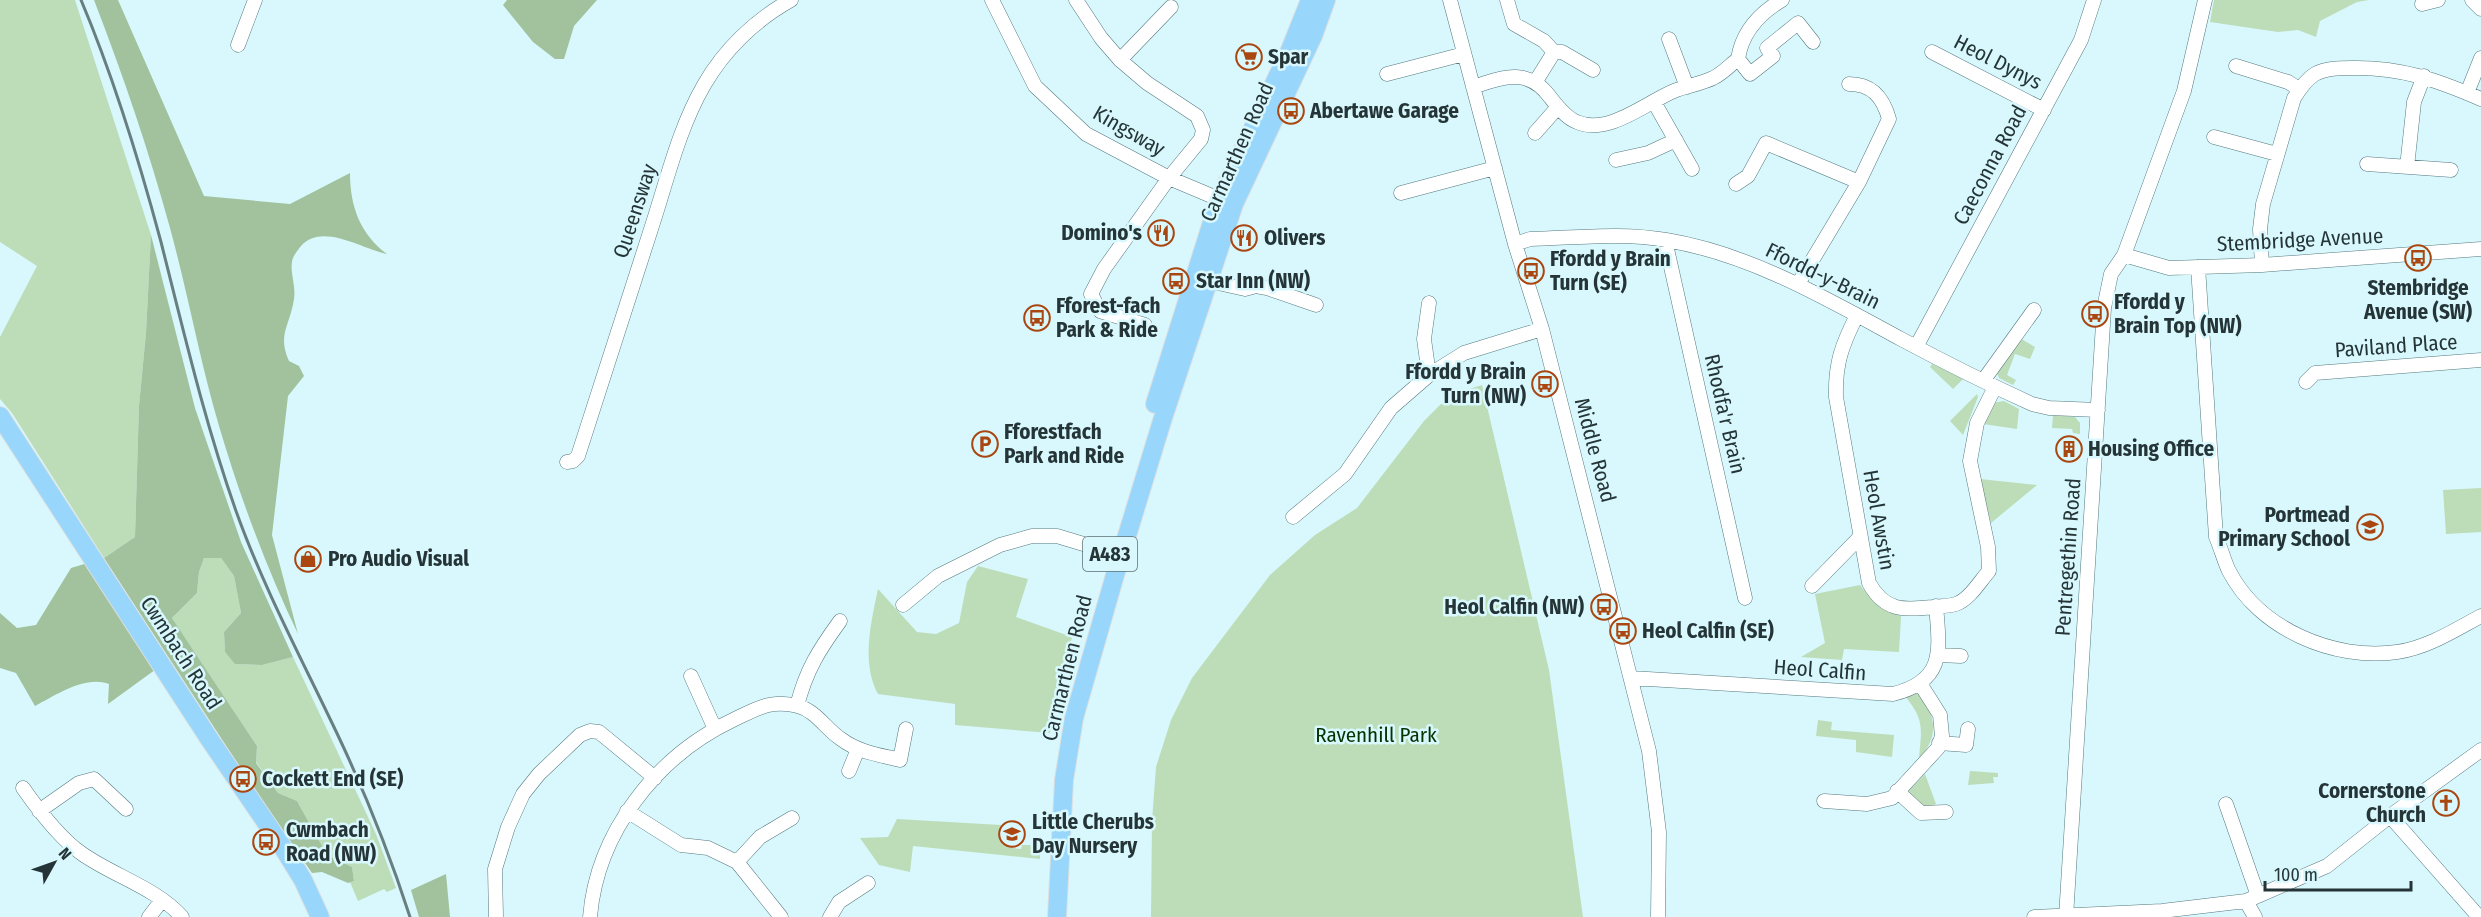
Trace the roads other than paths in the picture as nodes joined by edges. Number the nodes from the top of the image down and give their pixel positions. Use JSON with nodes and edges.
{"nodes":[{"id":1,"x":255,"y":0,"type":"edge"},
{"id":2,"x":791,"y":0,"type":"edge"},
{"id":3,"x":993,"y":0,"type":"edge"},
{"id":4,"x":1076,"y":0,"type":"edge"},
{"id":5,"x":1310,"y":0,"type":"edge"},
{"id":6,"x":1326,"y":0,"type":"edge"},
{"id":7,"x":1450,"y":0,"type":"edge"},
{"id":8,"x":1507,"y":0,"type":"edge"},
{"id":9,"x":2094,"y":0,"type":"edge"},
{"id":10,"x":2205,"y":0,"type":"edge"},
{"id":11,"x":2438,"y":0,"type":"edge"},
{"id":12,"x":2472,"y":0,"type":"edge"},
{"id":13,"x":1775,"y":2,"type":"edge"},
{"id":14,"x":2422,"y":4,"type":"dead end"},
{"id":15,"x":1171,"y":7,"type":"dead end"},
{"id":16,"x":2481,"y":9,"type":"edge"},
{"id":17,"x":1669,"y":39,"type":"dead end"},
{"id":18,"x":1813,"y":42,"type":"dead end"},
{"id":19,"x":238,"y":45,"type":"dead end"},
{"id":20,"x":1554,"y":52,"type":"junction"},
{"id":21,"x":1932,"y":52,"type":"dead end"},
{"id":22,"x":1464,"y":54,"type":"junction"},
{"id":23,"x":2481,"y":58,"type":"edge"},
{"id":24,"x":1738,"y":59,"type":"junction"},
{"id":25,"x":1119,"y":60,"type":"junction"},
{"id":26,"x":2236,"y":66,"type":"dead end"},
{"id":27,"x":1593,"y":70,"type":"dead end"},
{"id":28,"x":1387,"y":74,"type":"dead end"},
{"id":29,"x":2424,"y":76,"type":"junction"},
{"id":30,"x":1536,"y":81,"type":"junction"},
{"id":31,"x":1849,"y":84,"type":"dead end"},
{"id":32,"x":1473,"y":87,"type":"junction"},
{"id":33,"x":1687,"y":87,"type":"junction"},
{"id":34,"x":2299,"y":89,"type":"junction"},
{"id":35,"x":2466,"y":93,"type":"junction"},
{"id":36,"x":2481,"y":99,"type":"edge"},
{"id":37,"x":1654,"y":102,"type":"junction"},
{"id":38,"x":1558,"y":107,"type":"junction"},
{"id":39,"x":2044,"y":110,"type":"junction"},
{"id":40,"x":1534,"y":133,"type":"dead end"},
{"id":41,"x":2214,"y":137,"type":"dead end"},
{"id":42,"x":1676,"y":140,"type":"junction"},
{"id":43,"x":2277,"y":154,"type":"junction"},
{"id":44,"x":1616,"y":159,"type":"dead end"},
{"id":45,"x":2367,"y":164,"type":"dead end"},
{"id":46,"x":2407,"y":167,"type":"junction"},
{"id":47,"x":1495,"y":168,"type":"junction"},
{"id":48,"x":1692,"y":169,"type":"dead end"},
{"id":49,"x":2451,"y":170,"type":"dead end"},
{"id":50,"x":1169,"y":177,"type":"junction"},
{"id":51,"x":1859,"y":182,"type":"junction"},
{"id":52,"x":1736,"y":184,"type":"dead end"},
{"id":53,"x":1401,"y":193,"type":"dead end"},
{"id":54,"x":1226,"y":202,"type":"junction"},
{"id":55,"x":1665,"y":240,"type":"junction"},
{"id":56,"x":1515,"y":244,"type":"junction"},
{"id":57,"x":2481,"y":249,"type":"edge"},
{"id":58,"x":2124,"y":255,"type":"junction"},
{"id":59,"x":2262,"y":265,"type":"junction"},
{"id":60,"x":2198,"y":267,"type":"junction"},
{"id":61,"x":1209,"y":281,"type":"junction"},
{"id":62,"x":1798,"y":285,"type":"junction"},
{"id":63,"x":1429,"y":303,"type":"dead end"},
{"id":64,"x":1316,"y":305,"type":"dead end"},
{"id":65,"x":2034,"y":310,"type":"dead end"},
{"id":66,"x":1857,"y":315,"type":"junction"},
{"id":67,"x":1145,"y":325,"type":"dead end"},
{"id":68,"x":1542,"y":329,"type":"junction"},
{"id":69,"x":1916,"y":347,"type":"junction"},
{"id":70,"x":2481,"y":360,"type":"edge"},
{"id":71,"x":2303,"y":364,"type":"dead end"},
{"id":72,"x":1429,"y":375,"type":"junction"},
{"id":73,"x":1989,"y":384,"type":"junction"},
{"id":74,"x":2098,"y":410,"type":"junction"},
{"id":75,"x":0,"y":416,"type":"edge"},
{"id":76,"x":567,"y":462,"type":"dead end"},
{"id":77,"x":1293,"y":518,"type":"dead end"},
{"id":78,"x":1860,"y":537,"type":"junction"},
{"id":79,"x":1110,"y":552,"type":"junction"},
{"id":80,"x":1820,"y":584,"type":"dead end"},
{"id":81,"x":1745,"y":598,"type":"dead end"},
{"id":82,"x":903,"y":605,"type":"dead end"},
{"id":83,"x":1936,"y":606,"type":"junction"},
{"id":84,"x":2481,"y":616,"type":"edge"},
{"id":85,"x":840,"y":621,"type":"dead end"},
{"id":86,"x":1939,"y":655,"type":"junction"},
{"id":87,"x":1961,"y":656,"type":"dead end"},
{"id":88,"x":692,"y":676,"type":"dead end"},
{"id":89,"x":1631,"y":678,"type":"junction"},
{"id":90,"x":1921,"y":685,"type":"junction"},
{"id":91,"x":797,"y":706,"type":"junction"},
{"id":92,"x":715,"y":729,"type":"junction"},
{"id":93,"x":906,"y":729,"type":"dead end"},
{"id":94,"x":1968,"y":729,"type":"dead end"},
{"id":95,"x":1940,"y":743,"type":"junction"},
{"id":96,"x":858,"y":749,"type":"junction"},
{"id":97,"x":2481,"y":750,"type":"edge"},
{"id":98,"x":849,"y":771,"type":"dead end"},
{"id":99,"x":656,"y":778,"type":"junction"},
{"id":100,"x":23,"y":788,"type":"dead end"},
{"id":101,"x":1897,"y":791,"type":"junction"},
{"id":102,"x":1824,"y":801,"type":"dead end"},
{"id":103,"x":2226,"y":804,"type":"dead end"},
{"id":104,"x":126,"y":809,"type":"dead end"},
{"id":105,"x":39,"y":811,"type":"junction"},
{"id":106,"x":627,"y":811,"type":"junction"},
{"id":107,"x":1946,"y":812,"type":"dead end"},
{"id":108,"x":2390,"y":816,"type":"junction"},
{"id":109,"x":792,"y":818,"type":"dead end"},
{"id":110,"x":737,"y":862,"type":"junction"},
{"id":111,"x":868,"y":882,"type":"dead end"},
{"id":112,"x":2252,"y":899,"type":"junction"},
{"id":113,"x":162,"y":900,"type":"junction"},
{"id":114,"x":149,"y":917,"type":"edge"},
{"id":115,"x":182,"y":917,"type":"edge"},
{"id":116,"x":321,"y":917,"type":"edge"},
{"id":117,"x":496,"y":917,"type":"edge"},
{"id":118,"x":590,"y":917,"type":"edge"},
{"id":119,"x":781,"y":917,"type":"edge"},
{"id":120,"x":830,"y":917,"type":"edge"},
{"id":121,"x":1044,"y":917,"type":"edge"},
{"id":122,"x":1057,"y":917,"type":"edge"},
{"id":123,"x":1658,"y":917,"type":"edge"},
{"id":124,"x":2034,"y":917,"type":"edge"},
{"id":125,"x":2066,"y":917,"type":"edge"},
{"id":126,"x":2255,"y":917,"type":"edge"},
{"id":127,"x":2479,"y":917,"type":"edge"}],
"edges":[{"from":1,"to":19,"type":"street"},
{"from":2,"to":76,"type":"street","name":"Queensway"},
{"from":3,"to":50,"type":"street","name":"Kingsway"},
{"from":4,"to":25,"type":"street"},
{"from":5,"to":54,"type":"main road","name":"Carmarthen Road","number":"A483"},
{"from":6,"to":54,"type":"main road","name":"Carmarthen Road","number":"A483"},
{"from":7,"to":22,"type":"street","name":"Middle Road"},
{"from":8,"to":20,"type":"street"},
{"from":9,"to":39,"type":"street","name":"Caeconna Road"},
{"from":10,"to":58,"type":"street","name":"Pentregethin Road"},
{"from":11,"to":14,"type":"street"},
{"from":12,"to":16,"type":"street"},
{"from":13,"to":24,"type":"street"},
{"from":15,"to":25,"type":"street"},
{"from":17,"to":33,"type":"street"},
{"from":18,"to":24,"type":"street"},
{"from":20,"to":27,"type":"street"},
{"from":20,"to":30,"type":"street"},
{"from":21,"to":39,"type":"street","name":"Heol Dynys"},
{"from":22,"to":28,"type":"street"},
{"from":22,"to":32,"type":"street","name":"Middle Road"},
{"from":23,"to":35,"type":"street"},
{"from":24,"to":33,"type":"street"},
{"from":25,"to":50,"type":"street"},
{"from":26,"to":34,"type":"street"},
{"from":29,"to":34,"type":"street"},
{"from":29,"to":35,"type":"street"},
{"from":29,"to":46,"type":"street"},
{"from":30,"to":32,"type":"street"},
{"from":30,"to":38,"type":"street"},
{"from":31,"to":51,"type":"street"},
{"from":32,"to":47,"type":"street","name":"Middle Road"},
{"from":33,"to":37,"type":"street"},
{"from":34,"to":43,"type":"street"},
{"from":35,"to":36,"type":"street"},
{"from":37,"to":38,"type":"street"},
{"from":37,"to":42,"type":"street"},
{"from":38,"to":40,"type":"street"},
{"from":39,"to":69,"type":"street","name":"Caeconna Road"},
{"from":41,"to":43,"type":"street"},
{"from":42,"to":44,"type":"street"},
{"from":42,"to":48,"type":"street"},
{"from":43,"to":59,"type":"street"},
{"from":45,"to":46,"type":"street"},
{"from":46,"to":49,"type":"street"},
{"from":47,"to":53,"type":"street"},
{"from":47,"to":56,"type":"street","name":"Middle Road"},
{"from":50,"to":54,"type":"street","name":"Kingsway"},
{"from":50,"to":67,"type":"street"},
{"from":51,"to":52,"type":"street"},
{"from":51,"to":62,"type":"street"},
{"from":54,"to":61,"type":"main road","name":"Carmarthen Road","number":"A483"},
{"from":54,"to":79,"type":"main road","name":"Carmarthen Road","number":"A483"},
{"from":55,"to":56,"type":"street","name":"Ffordd-y-Brain"},
{"from":55,"to":62,"type":"street","name":"Ffordd-y-Brain"},
{"from":55,"to":81,"type":"street","name":"Rhodfa'r Brain"},
{"from":56,"to":68,"type":"street","name":"Middle Road"},
{"from":57,"to":59,"type":"street","name":"Stembridge Avenue"},
{"from":58,"to":60,"type":"street","name":"Stembridge Avenue"},
{"from":58,"to":74,"type":"street","name":"Pentregethin Road"},
{"from":59,"to":60,"type":"street","name":"Stembridge Avenue"},
{"from":60,"to":84,"type":"street"},
{"from":61,"to":64,"type":"street"},
{"from":61,"to":122,"type":"main road","name":"Carmarthen Road","number":"A483"},
{"from":62,"to":66,"type":"street","name":"Ffordd-y-Brain"},
{"from":63,"to":72,"type":"street"},
{"from":65,"to":73,"type":"street"},
{"from":66,"to":69,"type":"street","name":"Ffordd-y-Brain"},
{"from":66,"to":78,"type":"street","name":"Heol Awstin"},
{"from":68,"to":72,"type":"street"},
{"from":68,"to":89,"type":"street","name":"Middle Road"},
{"from":69,"to":73,"type":"street","name":"Ffordd-y-Brain"},
{"from":70,"to":71,"type":"street","name":"Paviland Place"},
{"from":72,"to":77,"type":"street"},
{"from":73,"to":74,"type":"street","name":"Ffordd-y-Brain"},
{"from":73,"to":83,"type":"street","name":"Heol Awstin"},
{"from":74,"to":125,"type":"street","name":"Pentregethin Road"},
{"from":75,"to":116,"type":"main road","name":"Cwmbach Road"},
{"from":78,"to":80,"type":"street"},
{"from":78,"to":83,"type":"street","name":"Heol Awstin"},
{"from":79,"to":82,"type":"street"},
{"from":79,"to":121,"type":"main road","name":"Carmarthen Road","number":"A483"},
{"from":83,"to":86,"type":"street"},
{"from":85,"to":91,"type":"street"},
{"from":86,"to":87,"type":"street"},
{"from":86,"to":90,"type":"street"},
{"from":88,"to":92,"type":"street"},
{"from":89,"to":90,"type":"street","name":"Heol Calfin"},
{"from":89,"to":123,"type":"street","name":"Middle Road"},
{"from":90,"to":95,"type":"street"},
{"from":91,"to":92,"type":"street"},
{"from":91,"to":96,"type":"street"},
{"from":92,"to":99,"type":"street"},
{"from":93,"to":96,"type":"street"},
{"from":94,"to":95,"type":"street"},
{"from":95,"to":101,"type":"street"},
{"from":96,"to":98,"type":"street"},
{"from":97,"to":108,"type":"street"},
{"from":99,"to":106,"type":"street"},
{"from":99,"to":117,"type":"street"},
{"from":100,"to":105,"type":"street"},
{"from":101,"to":102,"type":"street"},
{"from":101,"to":107,"type":"street"},
{"from":103,"to":112,"type":"street"},
{"from":104,"to":105,"type":"street"},
{"from":105,"to":113,"type":"street"},
{"from":106,"to":110,"type":"street"},
{"from":106,"to":118,"type":"street"},
{"from":108,"to":112,"type":"street"},
{"from":108,"to":127,"type":"street"},
{"from":109,"to":110,"type":"street"},
{"from":110,"to":119,"type":"street"},
{"from":111,"to":120,"type":"street"},
{"from":112,"to":125,"type":"street"},
{"from":112,"to":126,"type":"street"},
{"from":113,"to":114,"type":"street"},
{"from":113,"to":115,"type":"street"},
{"from":124,"to":125,"type":"street"}]}
